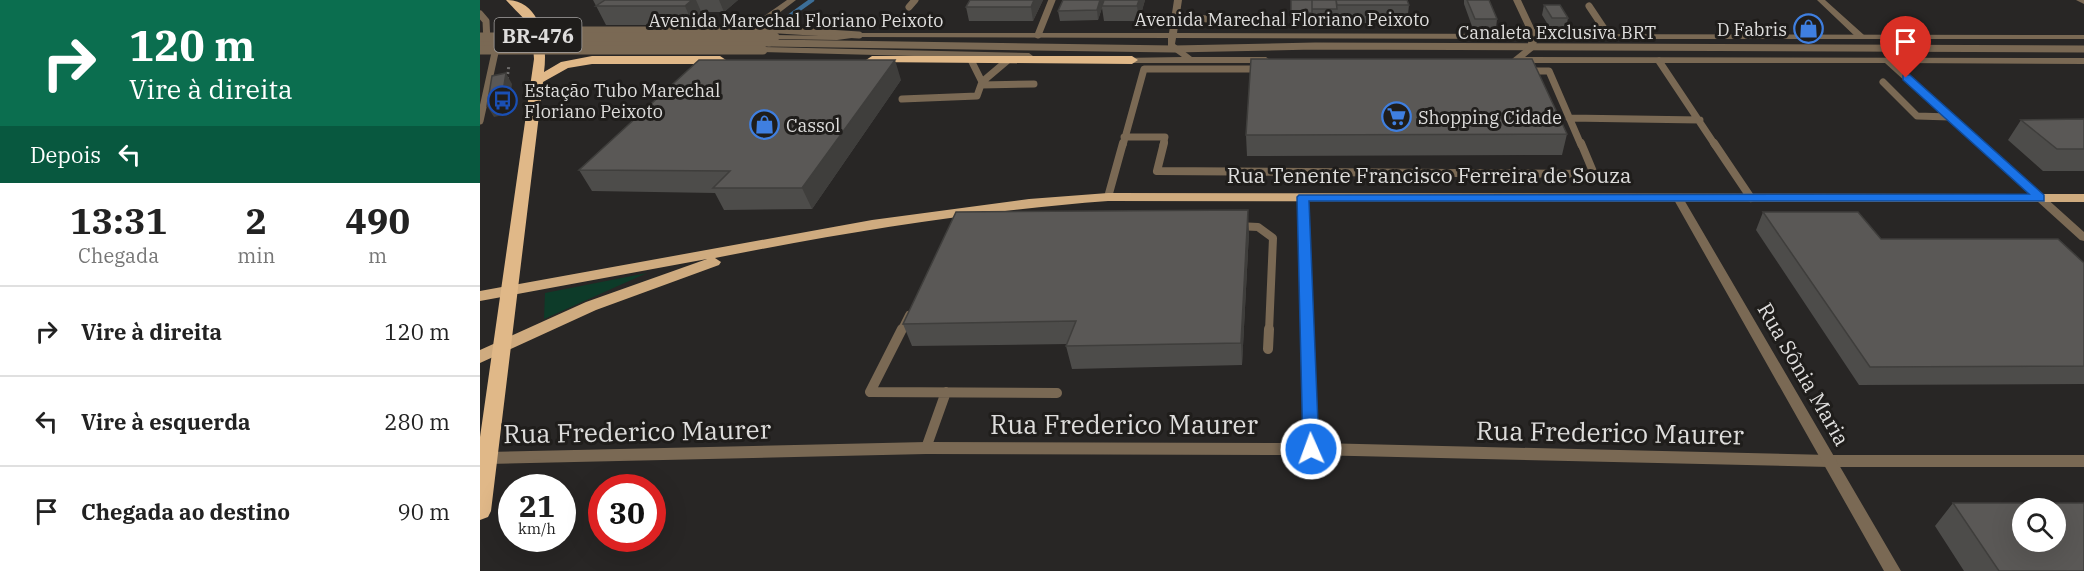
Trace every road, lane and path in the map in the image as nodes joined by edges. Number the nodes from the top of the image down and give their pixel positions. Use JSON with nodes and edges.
{"nodes":[{"id":1,"x":511,"y":0,"type":"edge"},
{"id":2,"x":792,"y":0,"type":"edge"},
{"id":3,"x":915,"y":0,"type":"edge"},
{"id":4,"x":1052,"y":0,"type":"edge"},
{"id":5,"x":1178,"y":0,"type":"edge"},
{"id":6,"x":1517,"y":0,"type":"edge"},
{"id":7,"x":1821,"y":0,"type":"edge"},
{"id":8,"x":2080,"y":0,"type":"edge"},
{"id":9,"x":2084,"y":2,"type":"edge"},
{"id":10,"x":1589,"y":6,"type":"dead end"},
{"id":11,"x":909,"y":7,"type":"dead end"},
{"id":12,"x":480,"y":14,"type":"edge"},
{"id":13,"x":1175,"y":18,"type":"junction"},
{"id":14,"x":1214,"y":19,"type":"dead end"},
{"id":15,"x":763,"y":21,"type":"dead end"},
{"id":16,"x":538,"y":30,"type":"junction"},
{"id":17,"x":804,"y":35,"type":"junction"},
{"id":18,"x":860,"y":35,"type":"junction"},
{"id":19,"x":927,"y":35,"type":"junction"},
{"id":20,"x":1038,"y":35,"type":"junction"},
{"id":21,"x":1171,"y":36,"type":"junction"},
{"id":22,"x":1534,"y":36,"type":"junction"},
{"id":23,"x":1609,"y":36,"type":"junction"},
{"id":24,"x":1861,"y":37,"type":"junction"},
{"id":25,"x":2084,"y":37,"type":"edge"},
{"id":26,"x":837,"y":38,"type":"junction"},
{"id":27,"x":769,"y":43,"type":"junction"},
{"id":28,"x":482,"y":44,"type":"edge"},
{"id":29,"x":870,"y":44,"type":"junction"},
{"id":30,"x":994,"y":46,"type":"junction"},
{"id":31,"x":1534,"y":47,"type":"junction"},
{"id":32,"x":1174,"y":49,"type":"junction"},
{"id":33,"x":2084,"y":49,"type":"edge"},
{"id":34,"x":809,"y":51,"type":"junction"},
{"id":35,"x":843,"y":60,"type":"junction"},
{"id":36,"x":970,"y":60,"type":"junction"},
{"id":37,"x":1008,"y":60,"type":"junction"},
{"id":38,"x":1132,"y":60,"type":"junction"},
{"id":39,"x":1190,"y":60,"type":"junction"},
{"id":40,"x":1500,"y":60,"type":"edge"},
{"id":41,"x":1512,"y":60,"type":"junction"},
{"id":42,"x":1659,"y":61,"type":"junction"},
{"id":43,"x":1888,"y":61,"type":"junction"},
{"id":44,"x":2084,"y":61,"type":"edge"},
{"id":45,"x":509,"y":65,"type":"dead end"},
{"id":46,"x":1274,"y":65,"type":"joint"},
{"id":47,"x":1513,"y":71,"type":"edge"},
{"id":48,"x":536,"y":81,"type":"junction"},
{"id":49,"x":1883,"y":82,"type":"dead end"},
{"id":50,"x":981,"y":83,"type":"junction"},
{"id":51,"x":1034,"y":84,"type":"dead end"},
{"id":52,"x":507,"y":85,"type":"edge"},
{"id":53,"x":902,"y":99,"type":"dead end"},
{"id":54,"x":1950,"y":117,"type":"junction"},
{"id":55,"x":1569,"y":118,"type":"junction"},
{"id":56,"x":1700,"y":120,"type":"junction"},
{"id":57,"x":480,"y":121,"type":"edge"},
{"id":58,"x":1124,"y":137,"type":"junction"},
{"id":59,"x":1108,"y":197,"type":"junction"},
{"id":60,"x":1303,"y":197,"type":"junction"},
{"id":61,"x":1678,"y":198,"type":"junction"},
{"id":62,"x":1751,"y":198,"type":"junction"},
{"id":63,"x":2040,"y":198,"type":"junction"},
{"id":64,"x":2084,"y":198,"type":"edge"},
{"id":65,"x":1221,"y":225,"type":"edge"},
{"id":66,"x":2084,"y":238,"type":"edge"},
{"id":67,"x":777,"y":242,"type":"junction"},
{"id":68,"x":509,"y":291,"type":"junction"},
{"id":69,"x":480,"y":296,"type":"edge"},
{"id":70,"x":916,"y":302,"type":"edge"},
{"id":71,"x":502,"y":346,"type":"junction"},
{"id":72,"x":1268,"y":349,"type":"dead end"},
{"id":73,"x":480,"y":357,"type":"edge"},
{"id":74,"x":946,"y":392,"type":"junction"},
{"id":75,"x":1057,"y":393,"type":"dead end"},
{"id":76,"x":926,"y":448,"type":"junction"},
{"id":77,"x":1311,"y":449,"type":"junction"},
{"id":78,"x":487,"y":458,"type":"junction"},
{"id":79,"x":1829,"y":461,"type":"junction"},
{"id":80,"x":2084,"y":461,"type":"edge"},
{"id":81,"x":480,"y":511,"type":"edge"},
{"id":82,"x":1893,"y":571,"type":"edge"}],
"edges":[{"from":1,"to":16,"type":"highway","number":"BR-476"},
{"from":2,"to":15,"type":"street"},
{"from":3,"to":11,"type":"lane"},
{"from":4,"to":20,"type":"lane"},
{"from":5,"to":13,"type":"street"},
{"from":6,"to":22,"type":"street"},
{"from":7,"to":24,"type":"street"},
{"from":8,"to":9,"type":"street"},
{"from":10,"to":23,"type":"lane"},
{"from":12,"to":28,"type":"lane"},
{"from":13,"to":14,"type":"lane"},
{"from":13,"to":21,"type":"street"},
{"from":16,"to":17,"type":"lane"},
{"from":16,"to":28,"type":"lane"},
{"from":16,"to":48,"type":"highway","number":"BR-476"},
{"from":17,"to":18,"type":"lane"},
{"from":17,"to":26,"type":"street","name":"Avenida Marechal Floriano Peixoto"},
{"from":17,"to":27,"type":"street","name":"Avenida Marechal Floriano Peixoto"},
{"from":18,"to":19,"type":"street","name":"Avenida Marechal Floriano Peixoto"},
{"from":18,"to":26,"type":"street","name":"Avenida Marechal Floriano Peixoto"},
{"from":19,"to":20,"type":"street","name":"Avenida Marechal Floriano Peixoto"},
{"from":19,"to":30,"type":"lane","name":"Canaleta Exclusiva BRT"},
{"from":20,"to":21,"type":"street","name":"Avenida Marechal Floriano Peixoto"},
{"from":21,"to":22,"type":"street","name":"Avenida Marechal Floriano Peixoto"},
{"from":21,"to":32,"type":"street"},
{"from":22,"to":23,"type":"street","name":"Avenida Marechal Floriano Peixoto"},
{"from":22,"to":31,"type":"street"},
{"from":23,"to":24,"type":"street","name":"Avenida Marechal Floriano Peixoto"},
{"from":24,"to":25,"type":"street","name":"Avenida Marechal Floriano Peixoto"},
{"from":26,"to":29,"type":"lane","name":"Canaleta Exclusiva BRT"},
{"from":27,"to":28,"type":"street","name":"Avenida Marechal Floriano Peixoto","bridge":true},
{"from":27,"to":28,"type":"street","name":"Avenida Marechal Floriano Peixoto","bridge":true},
{"from":27,"to":29,"type":"lane","name":"Canaleta Exclusiva BRT"},
{"from":27,"to":34,"type":"street","name":"Avenida Marechal Floriano Peixoto"},
{"from":28,"to":57,"type":"lane"},
{"from":29,"to":30,"type":"lane","name":"Canaleta Exclusiva BRT"},
{"from":30,"to":32,"type":"lane","name":"Canaleta Exclusiva BRT"},
{"from":31,"to":32,"type":"lane","name":"Canaleta Exclusiva BRT"},
{"from":31,"to":33,"type":"lane","name":"Canaleta Exclusiva BRT"},
{"from":31,"to":41,"type":"street"},
{"from":32,"to":39,"type":"street"},
{"from":34,"to":35,"type":"street"},
{"from":34,"to":38,"type":"street","name":"Avenida Marechal Floriano Peixoto"},
{"from":35,"to":36,"type":"highway"},
{"from":35,"to":48,"type":"highway"},
{"from":36,"to":37,"type":"highway"},
{"from":36,"to":50,"type":"lane"},
{"from":37,"to":38,"type":"highway"},
{"from":37,"to":50,"type":"lane"},
{"from":38,"to":39,"type":"street","name":"Avenida Marechal Floriano Peixoto"},
{"from":39,"to":46,"type":"street","name":"Avenida Marechal Floriano Peixoto"},
{"from":40,"to":41,"type":"street"},
{"from":41,"to":42,"type":"street"},
{"from":42,"to":43,"type":"street"},
{"from":42,"to":56,"type":"lane"},
{"from":43,"to":44,"type":"street"},
{"from":43,"to":54,"type":"street"},
{"from":45,"to":52,"type":"path"},
{"from":46,"to":58,"type":"lane"},
{"from":47,"to":55,"type":"lane"},
{"from":48,"to":68,"type":"highway","number":"BR-476"},
{"from":49,"to":54,"type":"lane"},
{"from":50,"to":51,"type":"lane"},
{"from":50,"to":53,"type":"lane"},
{"from":54,"to":63,"type":"street"},
{"from":55,"to":56,"type":"lane"},
{"from":55,"to":58,"type":"lane"},
{"from":56,"to":62,"type":"lane"},
{"from":58,"to":59,"type":"lane"},
{"from":59,"to":60,"type":"main road","name":"Rua Tenente Francisco Ferreira de Souza"},
{"from":59,"to":67,"type":"main road","name":"Rua Tenente Francisco Ferreira de Souza"},
{"from":60,"to":61,"type":"main road","name":"Rua Tenente Francisco Ferreira de Souza"},
{"from":60,"to":77,"type":"street"},
{"from":61,"to":62,"type":"main road","name":"Rua Tenente Francisco Ferreira de Souza"},
{"from":61,"to":79,"type":"street","name":"Rua Sônia Maria"},
{"from":62,"to":63,"type":"main road","name":"Rua Tenente Francisco Ferreira de Souza"},
{"from":63,"to":64,"type":"main road","name":"Rua Tenente Francisco Ferreira de Souza"},
{"from":63,"to":66,"type":"street"},
{"from":65,"to":72,"type":"lane"},
{"from":67,"to":68,"type":"main road","name":"Rua Tenente Francisco Ferreira de Souza"},
{"from":67,"to":71,"type":"main road","name":"Rua Tenente Francisco Ferreira de Souza"},
{"from":68,"to":69,"type":"main road","name":"Rua Tenente Francisco Ferreira de Souza"},
{"from":68,"to":71,"type":"highway","number":"BR-476"},
{"from":70,"to":74,"type":"lane"},
{"from":71,"to":73,"type":"main road","name":"Rua Tenente Francisco Ferreira de Souza"},
{"from":71,"to":78,"type":"highway","number":"BR-476"},
{"from":74,"to":75,"type":"lane"},
{"from":74,"to":76,"type":"lane"},
{"from":76,"to":77,"type":"street","name":"Rua Frederico Maurer"},
{"from":76,"to":78,"type":"street","name":"Rua Frederico Maurer"},
{"from":77,"to":79,"type":"street","name":"Rua Frederico Maurer"},
{"from":78,"to":81,"type":"highway","number":"BR-476"},
{"from":79,"to":80,"type":"street","name":"Rua Frederico Maurer"},
{"from":79,"to":82,"type":"street","name":"Rua Sônia Maria"}]}
